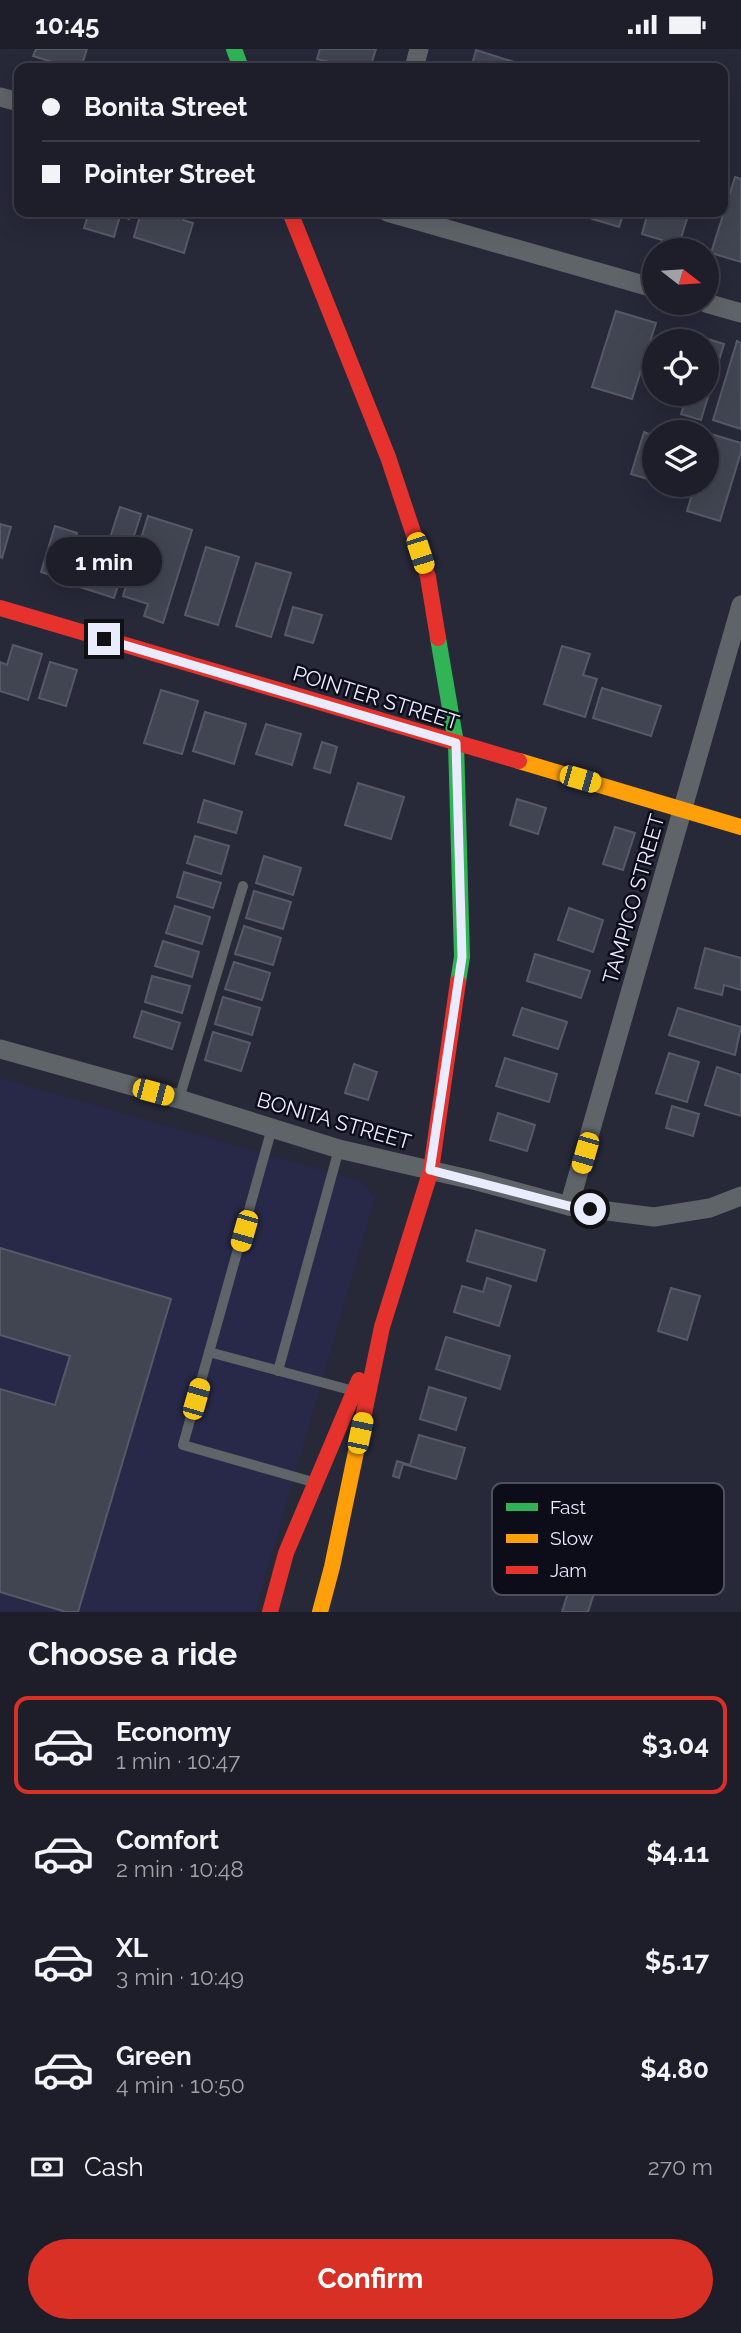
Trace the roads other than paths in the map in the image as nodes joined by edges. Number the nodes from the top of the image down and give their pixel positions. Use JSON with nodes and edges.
{"nodes":[{"id":1,"x":292,"y":217,"type":"edge"},
{"id":2,"x":405,"y":217,"type":"edge"},
{"id":3,"x":642,"y":285,"type":"edge"},
{"id":4,"x":719,"y":307,"type":"edge"},
{"id":5,"x":741,"y":313,"type":"edge"},
{"id":6,"x":741,"y":604,"type":"edge"},
{"id":7,"x":0,"y":608,"type":"edge"},
{"id":8,"x":456,"y":743,"type":"junction"},
{"id":9,"x":683,"y":809,"type":"junction"},
{"id":10,"x":741,"y":827,"type":"edge"},
{"id":11,"x":243,"y":886,"type":"dead end"},
{"id":12,"x":0,"y":1049,"type":"edge"},
{"id":13,"x":179,"y":1099,"type":"junction"},
{"id":14,"x":272,"y":1128,"type":"junction"},
{"id":15,"x":339,"y":1149,"type":"junction"},
{"id":16,"x":430,"y":1170,"type":"junction"},
{"id":17,"x":741,"y":1196,"type":"edge"},
{"id":18,"x":569,"y":1206,"type":"junction"},
{"id":19,"x":382,"y":1327,"type":"junction"},
{"id":20,"x":209,"y":1352,"type":"junction"},
{"id":21,"x":278,"y":1371,"type":"junction"},
{"id":22,"x":355,"y":1391,"type":"junction"},
{"id":23,"x":316,"y":1482,"type":"junction"},
{"id":24,"x":270,"y":1612,"type":"edge"},
{"id":25,"x":320,"y":1612,"type":"edge"}],
"edges":[{"from":1,"to":8,"type":"main road"},
{"from":2,"to":3,"type":"street"},
{"from":4,"to":5,"type":"street"},
{"from":6,"to":9,"type":"street","name":"TAMPICO STREET"},
{"from":7,"to":8,"type":"main road","name":"POINTER STREET"},
{"from":8,"to":9,"type":"main road","name":"POINTER STREET"},
{"from":8,"to":16,"type":"main road"},
{"from":9,"to":10,"type":"main road","name":"POINTER STREET"},
{"from":9,"to":18,"type":"street","name":"TAMPICO STREET"},
{"from":11,"to":13,"type":"lane"},
{"from":12,"to":13,"type":"street","name":"BONITA STREET"},
{"from":13,"to":14,"type":"street","name":"BONITA STREET"},
{"from":14,"to":15,"type":"street","name":"BONITA STREET"},
{"from":14,"to":20,"type":"lane"},
{"from":15,"to":16,"type":"street","name":"BONITA STREET"},
{"from":15,"to":21,"type":"lane"},
{"from":16,"to":18,"type":"street","name":"BONITA STREET"},
{"from":16,"to":19,"type":"main road"},
{"from":17,"to":18,"type":"street","name":"BONITA STREET"},
{"from":19,"to":22,"type":"main road"},
{"from":19,"to":25,"type":"main road"},
{"from":20,"to":21,"type":"lane"},
{"from":20,"to":23,"type":"lane"},
{"from":21,"to":22,"type":"lane"},
{"from":22,"to":23,"type":"main road"},
{"from":23,"to":24,"type":"main road"}]}
